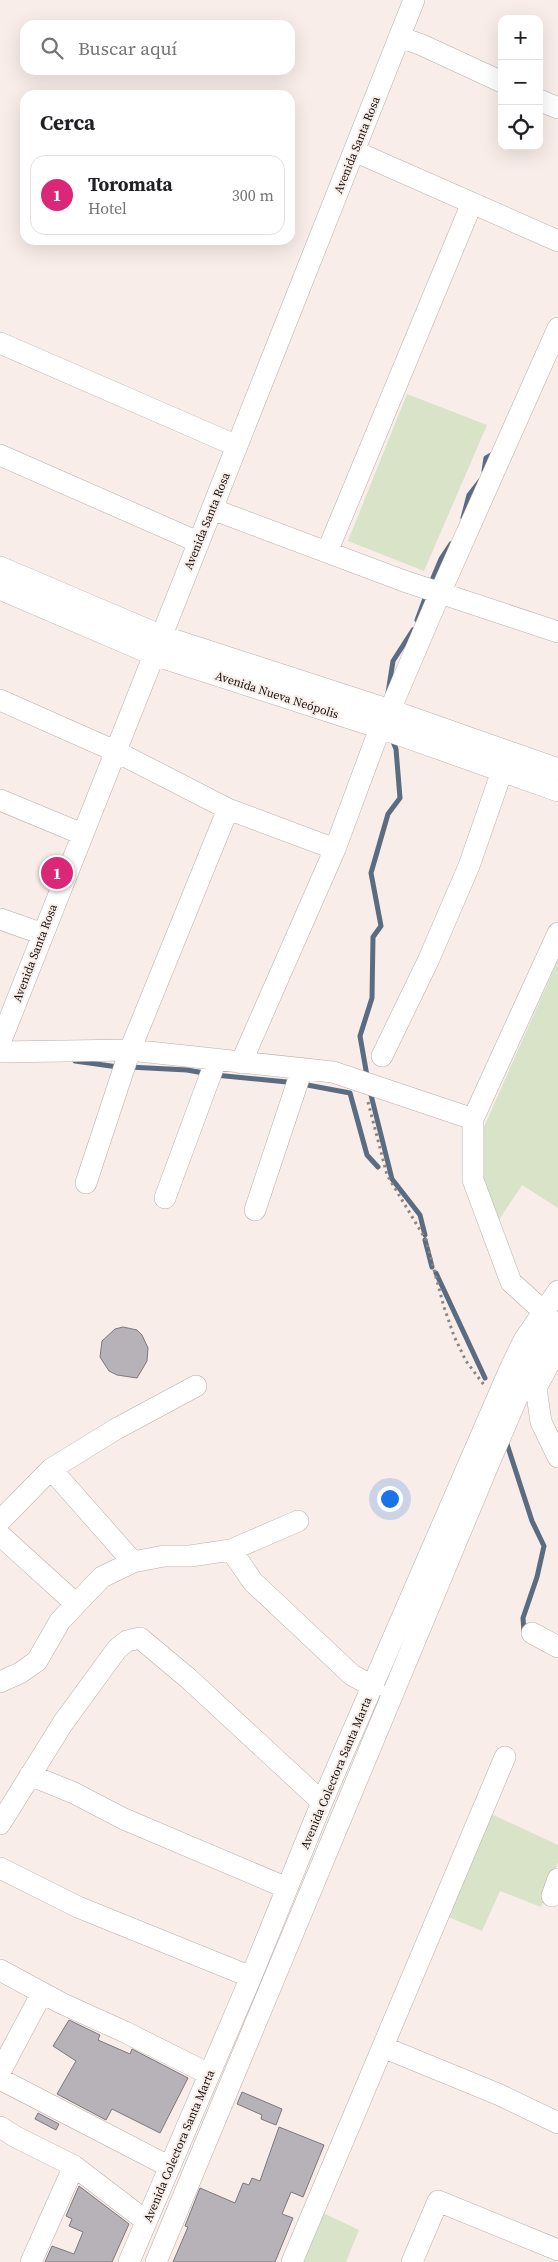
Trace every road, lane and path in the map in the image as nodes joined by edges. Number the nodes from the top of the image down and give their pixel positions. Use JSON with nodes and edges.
{"nodes":[{"id":1,"x":414,"y":0,"type":"edge"},
{"id":2,"x":400,"y":37,"type":"junction"},
{"id":3,"x":498,"y":80,"type":"edge"},
{"id":4,"x":543,"y":102,"type":"edge"},
{"id":5,"x":558,"y":108,"type":"edge"},
{"id":6,"x":354,"y":151,"type":"junction"},
{"id":7,"x":472,"y":203,"type":"junction"},
{"id":8,"x":558,"y":241,"type":"edge"},
{"id":9,"x":558,"y":328,"type":"edge"},
{"id":10,"x":0,"y":343,"type":"edge"},
{"id":11,"x":552,"y":364,"type":"edge"},
{"id":12,"x":237,"y":446,"type":"junction"},
{"id":13,"x":0,"y":455,"type":"edge"},
{"id":14,"x":212,"y":508,"type":"junction"},
{"id":15,"x":198,"y":542,"type":"junction"},
{"id":16,"x":327,"y":552,"type":"junction"},
{"id":17,"x":0,"y":568,"type":"edge"},
{"id":18,"x":0,"y":589,"type":"edge"},
{"id":19,"x":440,"y":593,"type":"junction"},
{"id":20,"x":558,"y":632,"type":"edge"},
{"id":21,"x":158,"y":646,"type":"junction"},
{"id":22,"x":0,"y":700,"type":"edge"},
{"id":23,"x":385,"y":719,"type":"junction"},
{"id":24,"x":115,"y":751,"type":"junction"},
{"id":25,"x":558,"y":769,"type":"edge"},
{"id":26,"x":502,"y":771,"type":"junction"},
{"id":27,"x":558,"y":791,"type":"edge"},
{"id":28,"x":0,"y":800,"type":"edge"},
{"id":29,"x":228,"y":809,"type":"junction"},
{"id":30,"x":82,"y":834,"type":"junction"},
{"id":31,"x":335,"y":849,"type":"junction"},
{"id":32,"x":0,"y":918,"type":"edge"},
{"id":33,"x":558,"y":933,"type":"edge"},
{"id":34,"x":43,"y":934,"type":"junction"},
{"id":35,"x":0,"y":1043,"type":"edge"},
{"id":36,"x":130,"y":1050,"type":"junction"},
{"id":37,"x":0,"y":1052,"type":"edge"},
{"id":38,"x":382,"y":1056,"type":"dead end"},
{"id":39,"x":216,"y":1060,"type":"junction"},
{"id":40,"x":241,"y":1063,"type":"junction"},
{"id":41,"x":302,"y":1069,"type":"junction"},
{"id":42,"x":363,"y":1082,"type":"junction"},
{"id":43,"x":473,"y":1119,"type":"junction"},
{"id":44,"x":86,"y":1183,"type":"dead end"},
{"id":45,"x":165,"y":1198,"type":"dead end"},
{"id":46,"x":255,"y":1210,"type":"dead end"},
{"id":47,"x":558,"y":1291,"type":"edge"},
{"id":48,"x":551,"y":1316,"type":"edge"},
{"id":49,"x":558,"y":1348,"type":"edge"},
{"id":50,"x":196,"y":1386,"type":"dead end"},
{"id":51,"x":496,"y":1401,"type":"junction"},
{"id":52,"x":558,"y":1457,"type":"edge"},
{"id":53,"x":51,"y":1469,"type":"junction"},
{"id":54,"x":0,"y":1521,"type":"edge"},
{"id":55,"x":298,"y":1521,"type":"dead end"},
{"id":56,"x":0,"y":1534,"type":"edge"},
{"id":57,"x":230,"y":1550,"type":"junction"},
{"id":58,"x":133,"y":1562,"type":"junction"},
{"id":59,"x":76,"y":1604,"type":"junction"},
{"id":60,"x":532,"y":1633,"type":"dead end"},
{"id":61,"x":558,"y":1647,"type":"edge"},
{"id":62,"x":0,"y":1682,"type":"edge"},
{"id":63,"x":374,"y":1686,"type":"junction"},
{"id":64,"x":505,"y":1757,"type":"dead end"},
{"id":65,"x":30,"y":1775,"type":"junction"},
{"id":66,"x":322,"y":1802,"type":"junction"},
{"id":67,"x":0,"y":1824,"type":"edge"},
{"id":68,"x":0,"y":1868,"type":"edge"},
{"id":69,"x":287,"y":1888,"type":"junction"},
{"id":70,"x":0,"y":1970,"type":"edge"},
{"id":71,"x":251,"y":1977,"type":"junction"},
{"id":72,"x":42,"y":1993,"type":"junction"},
{"id":73,"x":383,"y":2047,"type":"junction"},
{"id":74,"x":0,"y":2072,"type":"edge"},
{"id":75,"x":209,"y":2074,"type":"junction"},
{"id":76,"x":0,"y":2079,"type":"edge"},
{"id":77,"x":558,"y":2123,"type":"edge"},
{"id":78,"x":0,"y":2127,"type":"edge"},
{"id":79,"x":74,"y":2166,"type":"junction"},
{"id":80,"x":170,"y":2167,"type":"junction"},
{"id":81,"x":146,"y":2221,"type":"junction"},
{"id":82,"x":558,"y":2250,"type":"edge"},
{"id":83,"x":31,"y":2262,"type":"edge"},
{"id":84,"x":129,"y":2262,"type":"edge"},
{"id":85,"x":156,"y":2262,"type":"edge"},
{"id":86,"x":292,"y":2262,"type":"edge"},
{"id":87,"x":412,"y":2262,"type":"edge"}],
"edges":[{"from":1,"to":2,"type":"street","name":"Avenida Santa Rosa"},
{"from":2,"to":3,"type":"street"},
{"from":2,"to":6,"type":"street","name":"Avenida Santa Rosa"},
{"from":4,"to":5,"type":"street"},
{"from":6,"to":7,"type":"street"},
{"from":6,"to":12,"type":"street","name":"Avenida Santa Rosa"},
{"from":7,"to":8,"type":"street"},
{"from":7,"to":16,"type":"street"},
{"from":9,"to":11,"type":"street"},
{"from":10,"to":12,"type":"street"},
{"from":11,"to":19,"type":"street"},
{"from":12,"to":14,"type":"street","name":"Avenida Santa Rosa"},
{"from":13,"to":15,"type":"street"},
{"from":14,"to":15,"type":"street","name":"Avenida Santa Rosa"},
{"from":14,"to":16,"type":"street"},
{"from":15,"to":21,"type":"street","name":"Avenida Santa Rosa"},
{"from":16,"to":19,"type":"street"},
{"from":17,"to":21,"type":"street","name":"Avenida Nueva Neópolis"},
{"from":18,"to":21,"type":"street","name":"Avenida Nueva Neópolis"},
{"from":19,"to":20,"type":"street"},
{"from":19,"to":23,"type":"street"},
{"from":21,"to":23,"type":"street","name":"Avenida Nueva Neópolis"},
{"from":21,"to":24,"type":"street","name":"Avenida Santa Rosa"},
{"from":22,"to":24,"type":"street"},
{"from":23,"to":25,"type":"street","name":"Avenida Nueva Neópolis"},
{"from":23,"to":26,"type":"street","name":"Avenida Nueva Neópolis"},
{"from":23,"to":31,"type":"street"},
{"from":24,"to":29,"type":"street"},
{"from":24,"to":30,"type":"street","name":"Avenida Santa Rosa"},
{"from":26,"to":27,"type":"street","name":"Avenida Nueva Neópolis"},
{"from":26,"to":38,"type":"street"},
{"from":28,"to":30,"type":"street"},
{"from":29,"to":31,"type":"street"},
{"from":29,"to":36,"type":"street"},
{"from":30,"to":34,"type":"street","name":"Avenida Santa Rosa"},
{"from":31,"to":40,"type":"street"},
{"from":32,"to":34,"type":"street"},
{"from":33,"to":43,"type":"street"},
{"from":34,"to":35,"type":"street","name":"Avenida Santa Rosa"},
{"from":36,"to":37,"type":"street"},
{"from":36,"to":39,"type":"street"},
{"from":36,"to":44,"type":"street"},
{"from":39,"to":40,"type":"street"},
{"from":39,"to":45,"type":"street"},
{"from":40,"to":41,"type":"street"},
{"from":41,"to":42,"type":"street"},
{"from":41,"to":46,"type":"street"},
{"from":42,"to":43,"type":"street"},
{"from":42,"to":51,"type":"path"},
{"from":43,"to":48,"type":"street"},
{"from":47,"to":48,"type":"street","name":"Avenida Colectora Santa Marta"},
{"from":48,"to":51,"type":"street","name":"Avenida Colectora Santa Marta"},
{"from":48,"to":85,"type":"street","name":"Avenida Colectora Santa Marta"},
{"from":49,"to":52,"type":"street"},
{"from":50,"to":53,"type":"street"},
{"from":51,"to":63,"type":"street","name":"Avenida Colectora Santa Marta"},
{"from":53,"to":54,"type":"street"},
{"from":53,"to":58,"type":"street"},
{"from":55,"to":57,"type":"street"},
{"from":56,"to":59,"type":"street"},
{"from":57,"to":58,"type":"street"},
{"from":57,"to":63,"type":"street"},
{"from":58,"to":59,"type":"street"},
{"from":59,"to":62,"type":"street"},
{"from":60,"to":61,"type":"street"},
{"from":63,"to":66,"type":"street","name":"Avenida Colectora Santa Marta"},
{"from":64,"to":73,"type":"street"},
{"from":65,"to":66,"type":"street"},
{"from":65,"to":67,"type":"street"},
{"from":65,"to":69,"type":"street"},
{"from":66,"to":69,"type":"street","name":"Avenida Colectora Santa Marta"},
{"from":68,"to":71,"type":"street"},
{"from":69,"to":71,"type":"street","name":"Avenida Colectora Santa Marta"},
{"from":70,"to":72,"type":"street"},
{"from":71,"to":75,"type":"street","name":"Avenida Colectora Santa Marta"},
{"from":72,"to":74,"type":"street"},
{"from":72,"to":75,"type":"street"},
{"from":73,"to":77,"type":"street"},
{"from":73,"to":86,"type":"street"},
{"from":75,"to":80,"type":"street","name":"Avenida Colectora Santa Marta"},
{"from":76,"to":80,"type":"street"},
{"from":78,"to":79,"type":"street"},
{"from":79,"to":81,"type":"street"},
{"from":79,"to":83,"type":"street"},
{"from":80,"to":81,"type":"street","name":"Avenida Colectora Santa Marta"},
{"from":81,"to":84,"type":"street","name":"Avenida Colectora Santa Marta"},
{"from":82,"to":87,"type":"street"}]}
